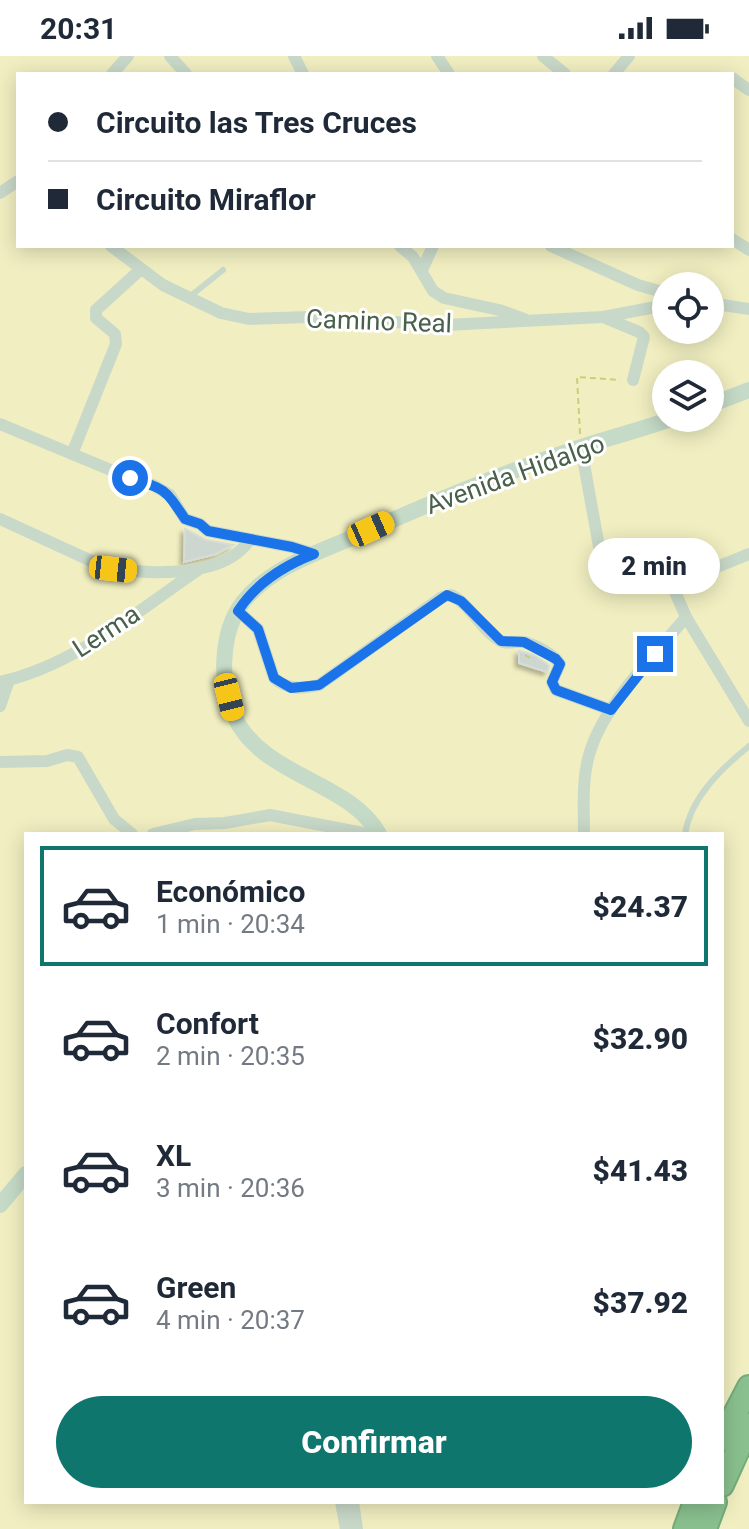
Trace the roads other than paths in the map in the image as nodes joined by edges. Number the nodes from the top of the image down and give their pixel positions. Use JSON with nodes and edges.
{"nodes":[{"id":1,"x":128,"y":56,"type":"edge"},
{"id":2,"x":170,"y":56,"type":"edge"},
{"id":3,"x":543,"y":56,"type":"edge"},
{"id":4,"x":629,"y":56,"type":"edge"},
{"id":5,"x":114,"y":72,"type":"edge"},
{"id":6,"x":184,"y":72,"type":"edge"},
{"id":7,"x":563,"y":72,"type":"edge"},
{"id":8,"x":616,"y":72,"type":"edge"},
{"id":9,"x":113,"y":248,"type":"edge"},
{"id":10,"x":402,"y":248,"type":"edge"},
{"id":11,"x":432,"y":248,"type":"edge"},
{"id":12,"x":555,"y":248,"type":"edge"},
{"id":13,"x":140,"y":270,"type":"junction"},
{"id":14,"x":223,"y":270,"type":"dead end"},
{"id":15,"x":422,"y":270,"type":"junction"},
{"id":16,"x":652,"y":288,"type":"edge"},
{"id":17,"x":188,"y":298,"type":"junction"},
{"id":18,"x":724,"y":305,"type":"edge"},
{"id":19,"x":652,"y":308,"type":"edge"},
{"id":20,"x":749,"y":309,"type":"edge"},
{"id":21,"x":603,"y":317,"type":"junction"},
{"id":22,"x":527,"y":321,"type":"junction"},
{"id":23,"x":633,"y":380,"type":"road end"},
{"id":24,"x":749,"y":390,"type":"edge"},
{"id":25,"x":724,"y":400,"type":"edge"},
{"id":26,"x":0,"y":424,"type":"edge"},
{"id":27,"x":652,"y":425,"type":"edge"},
{"id":28,"x":581,"y":447,"type":"junction"},
{"id":29,"x":72,"y":454,"type":"junction"},
{"id":30,"x":0,"y":519,"type":"edge"},
{"id":31,"x":251,"y":539,"type":"junction"},
{"id":32,"x":314,"y":554,"type":"junction"},
{"id":33,"x":749,"y":554,"type":"edge"},
{"id":34,"x":198,"y":570,"type":"junction"},
{"id":35,"x":672,"y":585,"type":"junction"},
{"id":36,"x":238,"y":611,"type":"junction"},
{"id":37,"x":686,"y":617,"type":"junction"},
{"id":38,"x":4,"y":681,"type":"edge"},
{"id":39,"x":0,"y":706,"type":"edge"},
{"id":40,"x":611,"y":710,"type":"junction"},
{"id":41,"x":749,"y":721,"type":"edge"},
{"id":42,"x":749,"y":746,"type":"edge"},
{"id":43,"x":0,"y":762,"type":"edge"},
{"id":44,"x":130,"y":832,"type":"edge"},
{"id":45,"x":160,"y":832,"type":"edge"},
{"id":46,"x":358,"y":832,"type":"edge"},
{"id":47,"x":378,"y":832,"type":"edge"},
{"id":48,"x":584,"y":832,"type":"edge"},
{"id":49,"x":686,"y":832,"type":"edge"},
{"id":50,"x":24,"y":1176,"type":"edge"},
{"id":51,"x":0,"y":1205,"type":"edge"},
{"id":52,"x":749,"y":1387,"type":"edge"},
{"id":53,"x":749,"y":1425,"type":"edge"},
{"id":54,"x":724,"y":1435,"type":"edge"},
{"id":55,"x":724,"y":1481,"type":"edge"},
{"id":56,"x":341,"y":1504,"type":"edge"},
{"id":57,"x":353,"y":1504,"type":"edge"},
{"id":58,"x":694,"y":1504,"type":"edge"},
{"id":59,"x":714,"y":1504,"type":"edge"},
{"id":60,"x":346,"y":1529,"type":"edge"},
{"id":61,"x":357,"y":1529,"type":"edge"},
{"id":62,"x":685,"y":1529,"type":"edge"},
{"id":63,"x":705,"y":1529,"type":"edge"}],
"edges":[{"from":1,"to":5,"type":"street"},
{"from":2,"to":6,"type":"street"},
{"from":3,"to":7,"type":"street"},
{"from":4,"to":8,"type":"street"},
{"from":9,"to":13,"type":"street","name":"Camino Real"},
{"from":10,"to":15,"type":"street"},
{"from":11,"to":15,"type":"street"},
{"from":12,"to":16,"type":"street"},
{"from":13,"to":17,"type":"street","name":"Camino Real"},
{"from":13,"to":29,"type":"street"},
{"from":14,"to":17,"type":"lane"},
{"from":15,"to":22,"type":"street"},
{"from":17,"to":22,"type":"street","name":"Camino Real"},
{"from":18,"to":20,"type":"street"},
{"from":19,"to":21,"type":"street","name":"Camino Real"},
{"from":21,"to":22,"type":"street","name":"Camino Real"},
{"from":21,"to":23,"type":"street"},
{"from":24,"to":25,"type":"main road"},
{"from":26,"to":29,"type":"street"},
{"from":27,"to":28,"type":"main road","name":"Avenida Hidalgo"},
{"from":28,"to":32,"type":"main road","name":"Avenida Hidalgo"},
{"from":28,"to":35,"type":"street"},
{"from":29,"to":31,"type":"street"},
{"from":30,"to":34,"type":"street"},
{"from":31,"to":32,"type":"street"},
{"from":31,"to":34,"type":"street"},
{"from":32,"to":36,"type":"main road","name":"Avenida Hidalgo"},
{"from":33,"to":35,"type":"street"},
{"from":34,"to":38,"type":"street","name":"Lerma"},
{"from":35,"to":37,"type":"street"},
{"from":36,"to":40,"type":"street"},
{"from":36,"to":47,"type":"main road"},
{"from":37,"to":40,"type":"street"},
{"from":37,"to":41,"type":"street"},
{"from":38,"to":39,"type":"street","name":"Lerma"},
{"from":40,"to":48,"type":"street"},
{"from":42,"to":49,"type":"lane"},
{"from":43,"to":44,"type":"street"},
{"from":45,"to":46,"type":"street"},
{"from":50,"to":51,"type":"main road"},
{"from":52,"to":54,"type":"highway"},
{"from":53,"to":55,"type":"highway"},
{"from":56,"to":60,"type":"street"},
{"from":57,"to":61,"type":"street"},
{"from":58,"to":62,"type":"highway"},
{"from":59,"to":63,"type":"highway"}]}
